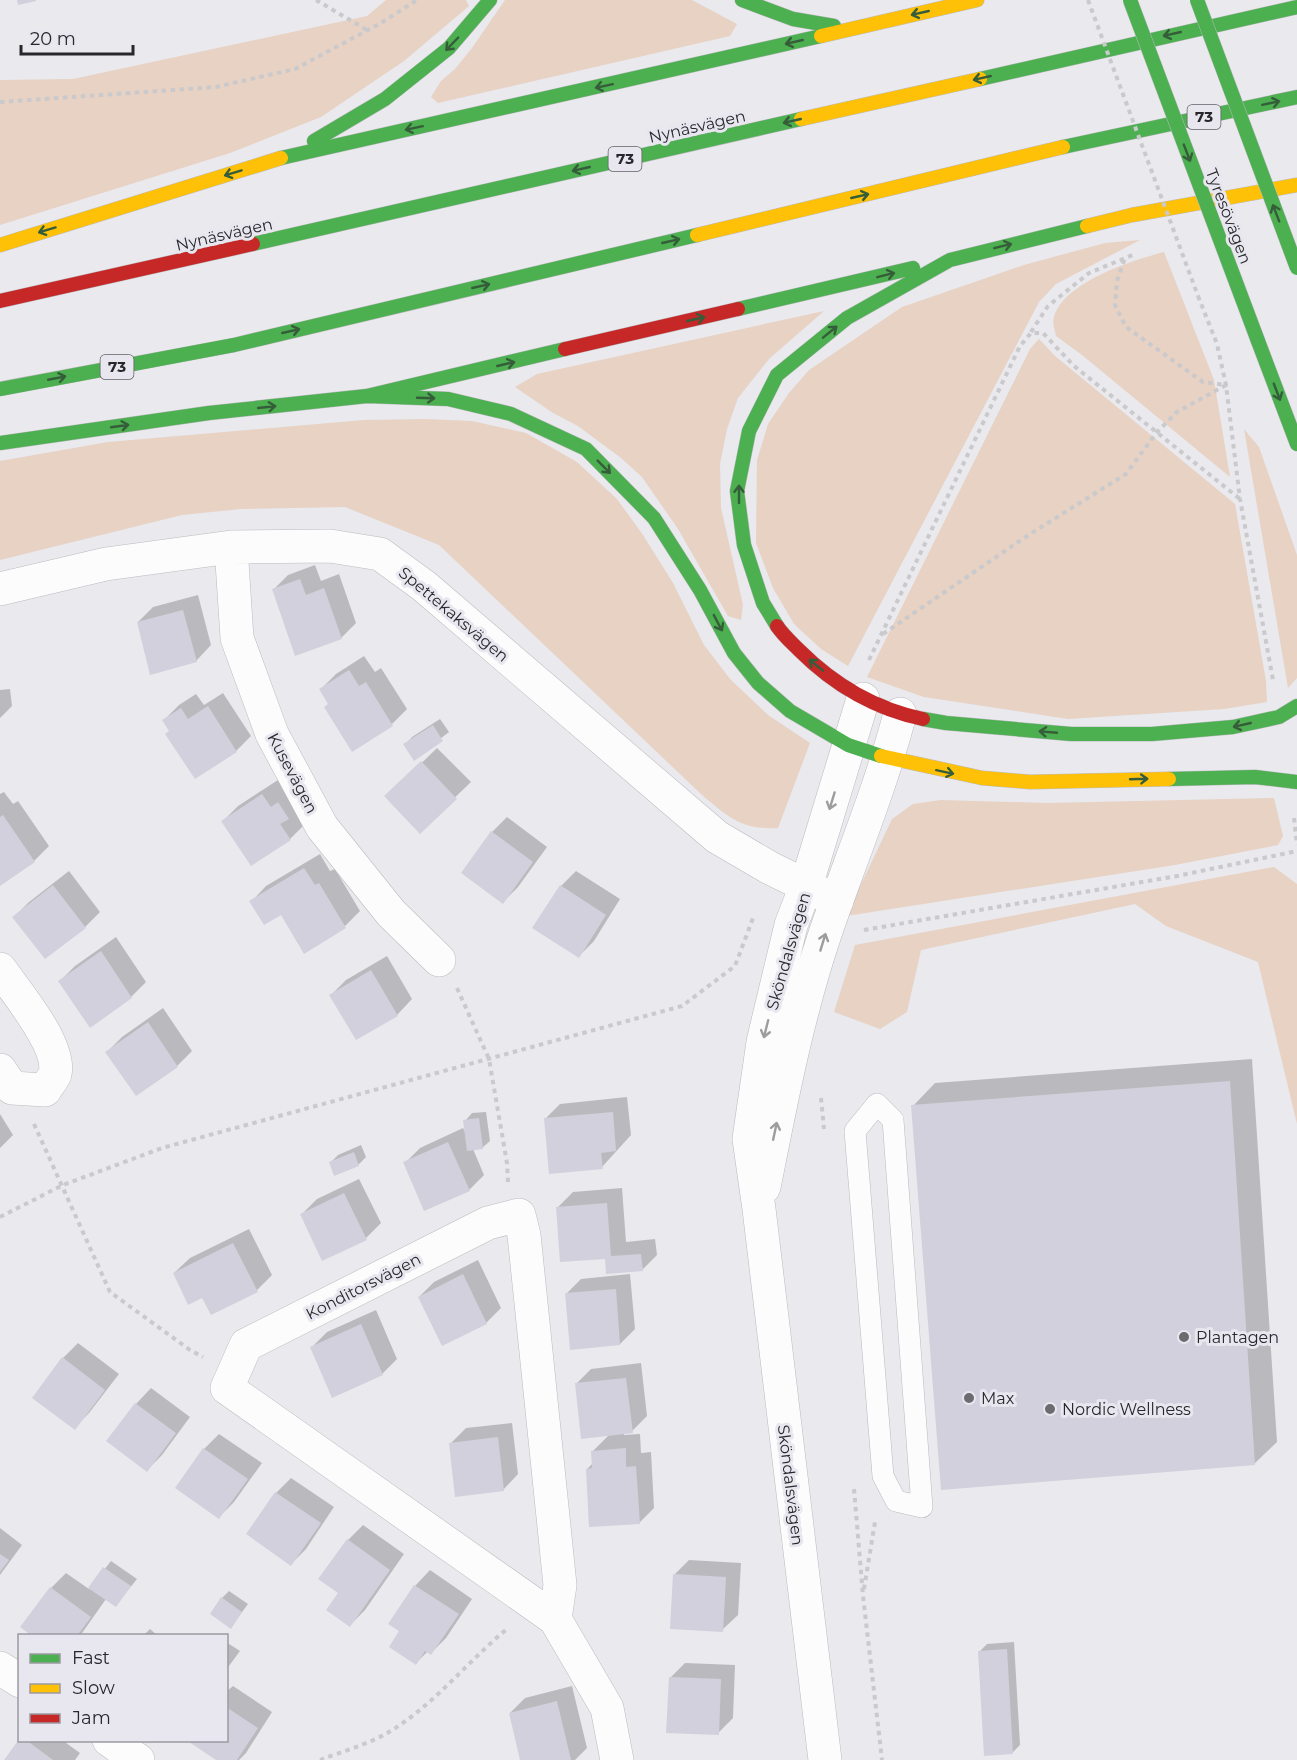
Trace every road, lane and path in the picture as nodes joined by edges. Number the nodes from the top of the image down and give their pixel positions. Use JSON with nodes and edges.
{"nodes":[{"id":1,"x":316,"y":0,"type":"edge"},
{"id":2,"x":417,"y":0,"type":"edge"},
{"id":3,"x":490,"y":0,"type":"edge"},
{"id":4,"x":742,"y":0,"type":"edge"},
{"id":5,"x":977,"y":0,"type":"edge"},
{"id":6,"x":1088,"y":0,"type":"edge"},
{"id":7,"x":1130,"y":0,"type":"edge"},
{"id":8,"x":1197,"y":0,"type":"edge"},
{"id":9,"x":1297,"y":7,"type":"edge"},
{"id":10,"x":851,"y":28,"type":"junction"},
{"id":11,"x":368,"y":30,"type":"junction"},
{"id":12,"x":1297,"y":97,"type":"edge"},
{"id":13,"x":0,"y":102,"type":"edge"},
{"id":14,"x":289,"y":155,"type":"junction"},
{"id":15,"x":1297,"y":185,"type":"edge"},
{"id":16,"x":1183,"y":240,"type":"dead end"},
{"id":17,"x":1172,"y":242,"type":"dead end"},
{"id":18,"x":0,"y":245,"type":"edge"},
{"id":19,"x":1141,"y":251,"type":"dead end"},
{"id":20,"x":1125,"y":258,"type":"junction"},
{"id":21,"x":950,"y":260,"type":"junction"},
{"id":22,"x":1297,"y":268,"type":"edge"},
{"id":23,"x":0,"y":301,"type":"edge"},
{"id":24,"x":1031,"y":333,"type":"junction"},
{"id":25,"x":1226,"y":385,"type":"junction"},
{"id":26,"x":0,"y":389,"type":"edge"},
{"id":27,"x":367,"y":396,"type":"junction"},
{"id":28,"x":1157,"y":432,"type":"junction"},
{"id":29,"x":0,"y":443,"type":"edge"},
{"id":30,"x":1297,"y":444,"type":"edge"},
{"id":31,"x":1240,"y":499,"type":"junction"},
{"id":32,"x":231,"y":547,"type":"junction"},
{"id":33,"x":0,"y":589,"type":"edge"},
{"id":34,"x":882,"y":635,"type":"junction"},
{"id":35,"x":857,"y":695,"type":"junction"},
{"id":36,"x":1297,"y":706,"type":"edge"},
{"id":37,"x":900,"y":714,"type":"junction"},
{"id":38,"x":1280,"y":717,"type":"junction"},
{"id":39,"x":848,"y":745,"type":"junction"},
{"id":40,"x":888,"y":759,"type":"junction"},
{"id":41,"x":1294,"y":781,"type":"edge"},
{"id":42,"x":1297,"y":845,"type":"edge"},
{"id":43,"x":1297,"y":851,"type":"edge"},
{"id":44,"x":806,"y":886,"type":"junction"},
{"id":45,"x":837,"y":901,"type":"junction"},
{"id":46,"x":791,"y":925,"type":"junction"},
{"id":47,"x":825,"y":935,"type":"junction"},
{"id":48,"x":439,"y":960,"type":"joint"},
{"id":49,"x":0,"y":969,"type":"edge"},
{"id":50,"x":489,"y":1059,"type":"junction"},
{"id":51,"x":0,"y":1070,"type":"edge"},
{"id":52,"x":30,"y":1090,"type":"junction"},
{"id":53,"x":63,"y":1185,"type":"junction"},
{"id":54,"x":759,"y":1209,"type":"junction"},
{"id":55,"x":519,"y":1215,"type":"junction"},
{"id":56,"x":0,"y":1217,"type":"edge"},
{"id":57,"x":234,"y":1372,"type":"junction"},
{"id":58,"x":883,"y":1476,"type":"junction"},
{"id":59,"x":863,"y":1596,"type":"dead end"},
{"id":60,"x":545,"y":1612,"type":"junction"},
{"id":61,"x":0,"y":1668,"type":"edge"},
{"id":62,"x":18,"y":1680,"type":"edge"},
{"id":63,"x":112,"y":1742,"type":"edge"},
{"id":64,"x":138,"y":1760,"type":"edge"},
{"id":65,"x":320,"y":1760,"type":"edge"},
{"id":66,"x":617,"y":1760,"type":"edge"},
{"id":67,"x":825,"y":1760,"type":"edge"}],
"edges":[{"from":1,"to":11,"type":"path"},
{"from":2,"to":11,"type":"path"},
{"from":3,"to":14,"type":"main road","one_way":true},
{"from":4,"to":10,"type":"main road"},
{"from":5,"to":10,"type":"main road","one_way":true},
{"from":6,"to":25,"type":"path","bridge":true},
{"from":7,"to":30,"type":"main road","name":"Tyresövägen","one_way":true,"bridge":true},
{"from":22,"to":8,"type":"main road","one_way":true,"bridge":true},
{"from":9,"to":23,"type":"main road","name":"Nynäsvägen","number":"73","one_way":true},
{"from":10,"to":14,"type":"main road","one_way":true},
{"from":11,"to":13,"type":"path"},
{"from":26,"to":12,"type":"main road","number":"73","one_way":true},
{"from":14,"to":18,"type":"main road","one_way":true},
{"from":21,"to":15,"type":"main road","one_way":true},
{"from":16,"to":17,"type":"path"},
{"from":19,"to":20,"type":"path"},
{"from":20,"to":24,"type":"path"},
{"from":20,"to":25,"type":"path"},
{"from":27,"to":21,"type":"main road","one_way":true},
{"from":35,"to":21,"type":"main road","one_way":true},
{"from":24,"to":28,"type":"path"},
{"from":24,"to":34,"type":"path"},
{"from":25,"to":28,"type":"path"},
{"from":25,"to":31,"type":"path"},
{"from":29,"to":27,"type":"main road","one_way":true},
{"from":27,"to":39,"type":"main road","one_way":true},
{"from":28,"to":31,"type":"path"},
{"from":28,"to":34,"type":"path"},
{"from":31,"to":38,"type":"path"},
{"from":32,"to":33,"type":"street","name":"Spettekaksvägen"},
{"from":32,"to":44,"type":"street","name":"Spettekaksvägen"},
{"from":32,"to":48,"type":"street","name":"Kusevägen"},
{"from":34,"to":35,"type":"path"},
{"from":35,"to":37,"type":"main road"},
{"from":35,"to":39,"type":"street","name":"Sköndalsvägen"},
{"from":36,"to":38,"type":"main road"},
{"from":38,"to":37,"type":"main road","one_way":true},
{"from":37,"to":40,"type":"street","name":"Sköndalsvägen"},
{"from":39,"to":40,"type":"main road"},
{"from":39,"to":44,"type":"street","name":"Sköndalsvägen","one_way":true},
{"from":40,"to":41,"type":"main road","one_way":true},
{"from":40,"to":45,"type":"street","name":"Sköndalsvägen"},
{"from":41,"to":42,"type":"path"},
{"from":43,"to":47,"type":"path"},
{"from":44,"to":45,"type":"street","name":"Spettekaksvägen"},
{"from":44,"to":46,"type":"street","name":"Sköndalsvägen"},
{"from":45,"to":47,"type":"street","name":"Sköndalsvägen"},
{"from":46,"to":50,"type":"path"},
{"from":46,"to":54,"type":"street","name":"Sköndalsvägen","one_way":true},
{"from":54,"to":47,"type":"street","name":"Sköndalsvägen","one_way":true},
{"from":48,"to":50,"type":"path"},
{"from":49,"to":52,"type":"street"},
{"from":50,"to":53,"type":"path"},
{"from":50,"to":55,"type":"path"},
{"from":51,"to":52,"type":"street"},
{"from":52,"to":53,"type":"path"},
{"from":53,"to":56,"type":"path"},
{"from":53,"to":57,"type":"path"},
{"from":54,"to":67,"type":"street","name":"Sköndalsvägen"},
{"from":55,"to":57,"type":"street","name":"Konditorsvägen"},
{"from":55,"to":60,"type":"street"},
{"from":57,"to":60,"type":"street"},
{"from":58,"to":58,"type":"lane"},
{"from":58,"to":59,"type":"path"},
{"from":60,"to":65,"type":"path"},
{"from":60,"to":66,"type":"street"},
{"from":61,"to":62,"type":"street"},
{"from":63,"to":64,"type":"street"}]}
